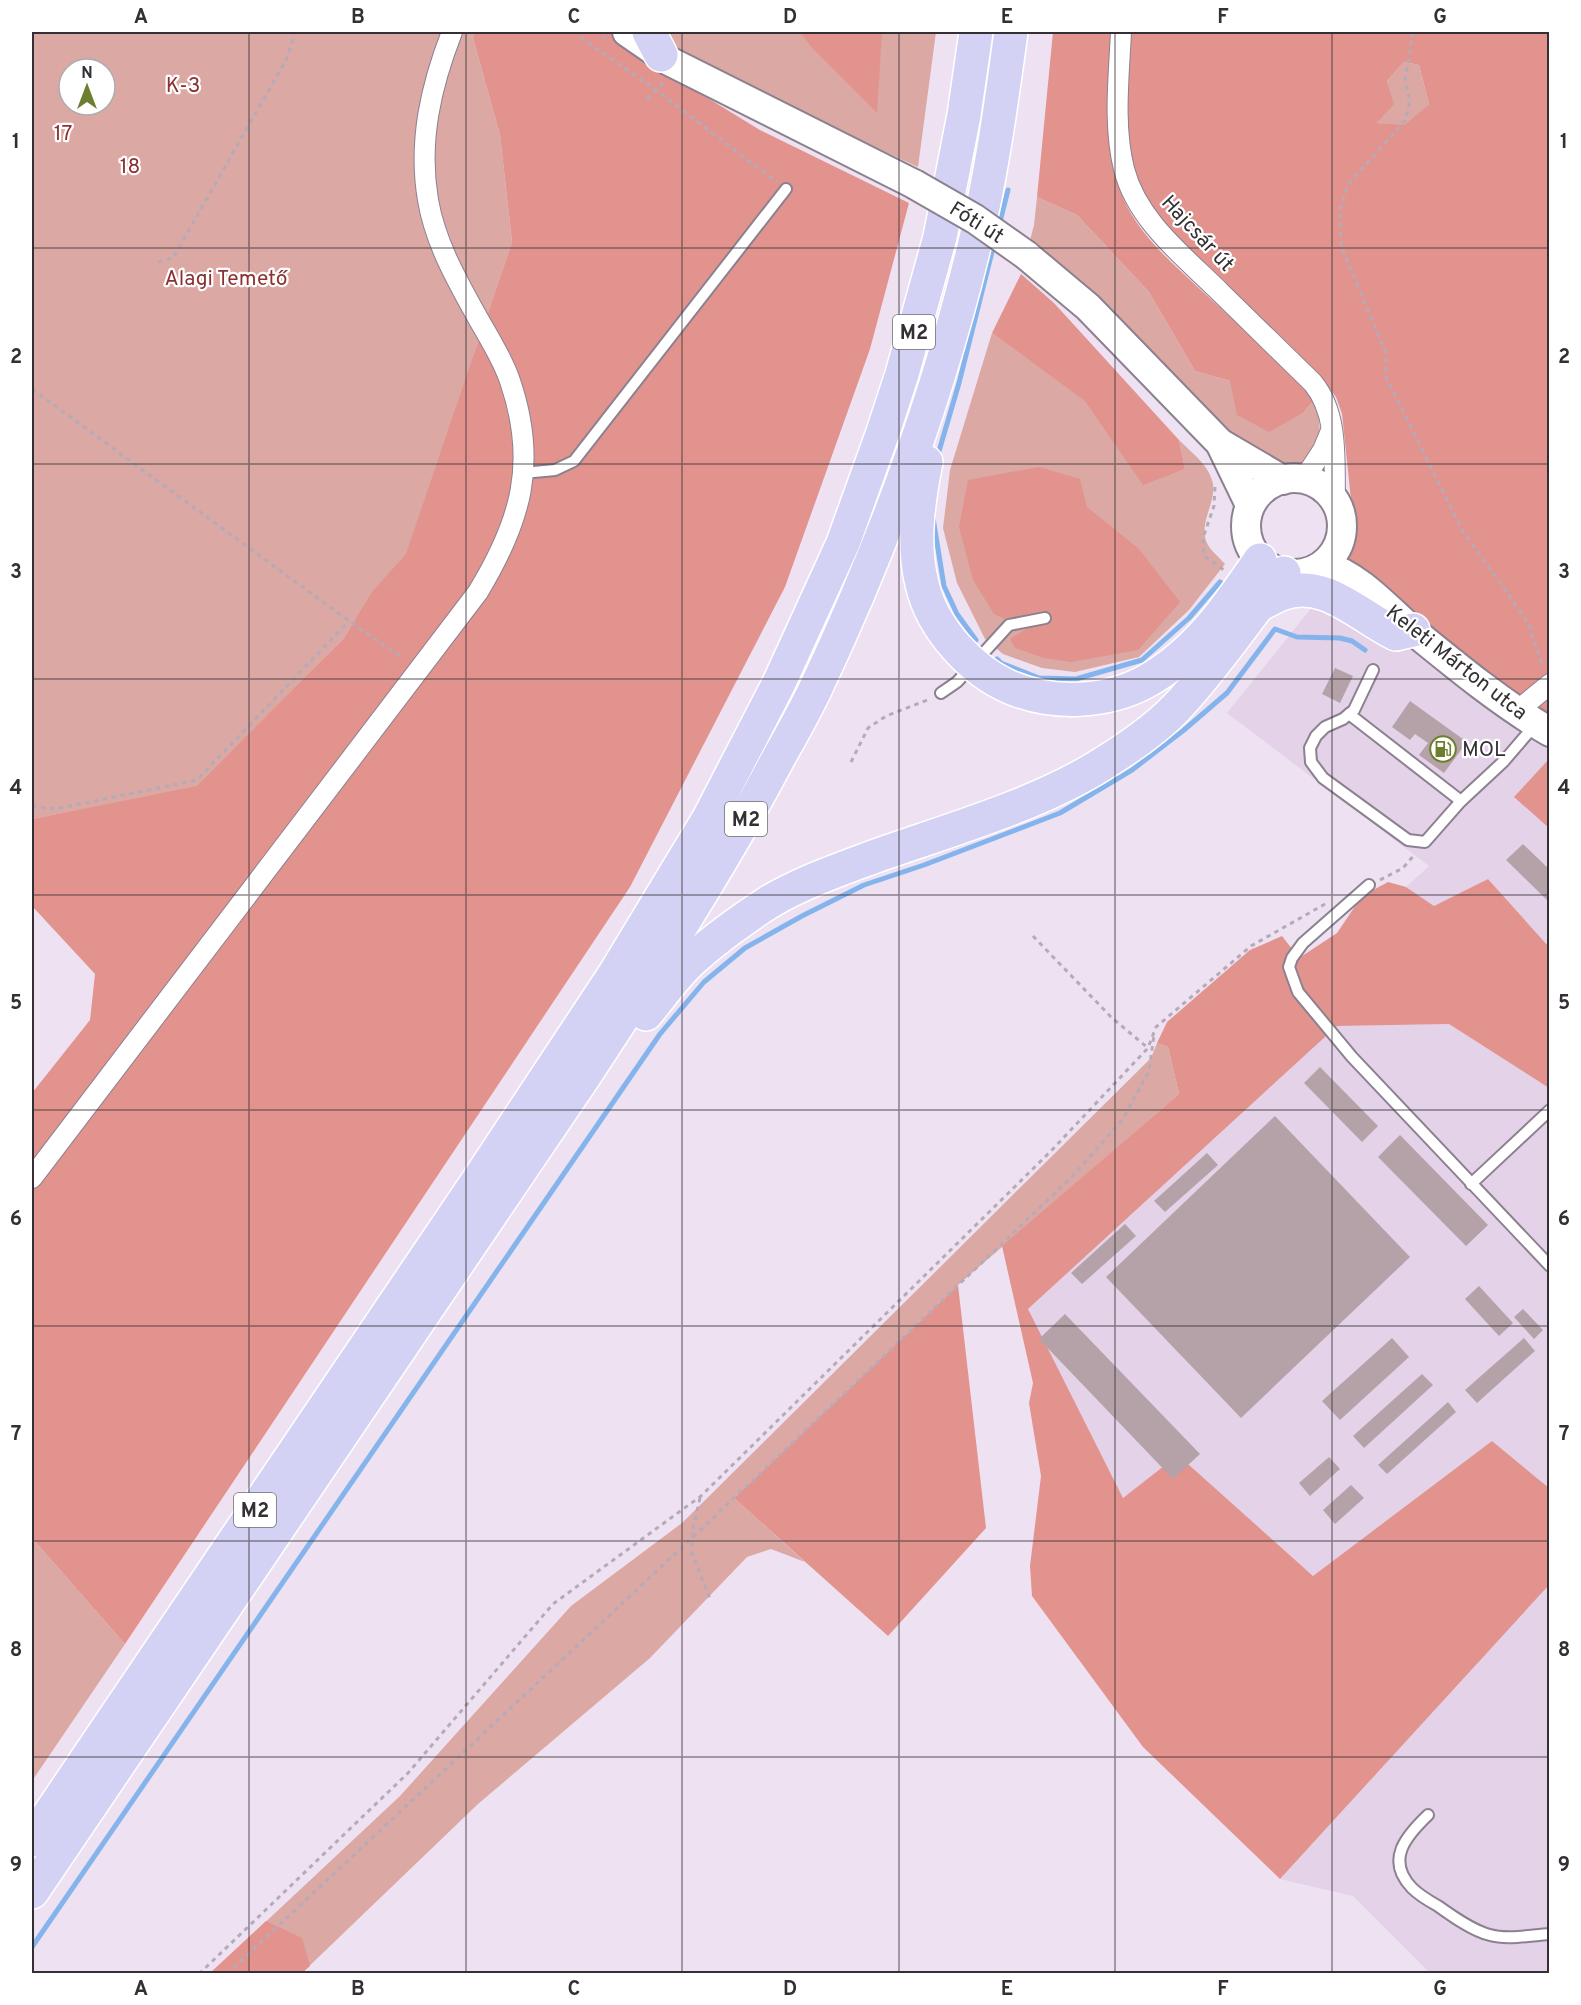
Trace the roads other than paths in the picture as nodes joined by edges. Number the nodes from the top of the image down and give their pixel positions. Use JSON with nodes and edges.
{"nodes":[{"id":1,"x":452,"y":32,"type":"edge"},
{"id":2,"x":627,"y":32,"type":"edge"},
{"id":3,"x":961,"y":32,"type":"edge"},
{"id":4,"x":976,"y":32,"type":"edge"},
{"id":5,"x":1011,"y":32,"type":"edge"},
{"id":6,"x":1121,"y":32,"type":"edge"},
{"id":7,"x":655,"y":43,"type":"edge"},
{"id":8,"x":964,"y":115,"type":"junction"},
{"id":9,"x":786,"y":189,"type":"road end"},
{"id":10,"x":935,"y":387,"type":"junction"},
{"id":11,"x":1332,"y":429,"type":"junction"},
{"id":12,"x":1220,"y":442,"type":"junction"},
{"id":13,"x":523,"y":473,"type":"junction"},
{"id":14,"x":1293,"y":480,"type":"junction"},
{"id":15,"x":1335,"y":501,"type":"junction"},
{"id":16,"x":1250,"y":506,"type":"junction"},
{"id":17,"x":1330,"y":557,"type":"junction"},
{"id":18,"x":1272,"y":567,"type":"junction"},
{"id":19,"x":1260,"y":604,"type":"junction"},
{"id":20,"x":1045,"y":618,"type":"dead end"},
{"id":21,"x":1413,"y":630,"type":"junction"},
{"id":22,"x":974,"y":663,"type":"junction"},
{"id":23,"x":1373,"y":670,"type":"dead end"},
{"id":24,"x":1549,"y":684,"type":"edge"},
{"id":25,"x":941,"y":693,"type":"road end"},
{"id":26,"x":1349,"y":714,"type":"junction"},
{"id":27,"x":1535,"y":723,"type":"edge"},
{"id":28,"x":1461,"y":801,"type":"junction"},
{"id":29,"x":1369,"y":885,"type":"road end"},
{"id":30,"x":585,"y":1075,"type":"junction"},
{"id":31,"x":1550,"y":1110,"type":"edge"},
{"id":32,"x":32,"y":1178,"type":"edge"},
{"id":33,"x":1470,"y":1184,"type":"junction"},
{"id":34,"x":1550,"y":1266,"type":"edge"},
{"id":35,"x":1428,"y":1815,"type":"dead end"},
{"id":36,"x":32,"y":1840,"type":"edge"},
{"id":37,"x":32,"y":1892,"type":"edge"},
{"id":38,"x":1550,"y":1934,"type":"edge"}],
"edges":[{"from":1,"to":13,"type":"street"},
{"from":2,"to":7,"type":"main road","name":"Fóti út"},
{"from":3,"to":8,"type":"highway"},
{"from":4,"to":8,"type":"highway","number":"M2"},
{"from":5,"to":10,"type":"highway","number":"M2"},
{"from":6,"to":11,"type":"street","name":"Hajcsár út"},
{"from":7,"to":12,"type":"main road","name":"Fóti út","bridge":true},
{"from":8,"to":36,"type":"highway","number":"M2"},
{"from":9,"to":13,"type":"lane"},
{"from":10,"to":22,"type":"highway"},
{"from":10,"to":30,"type":"highway","number":"M2"},
{"from":11,"to":14,"type":"street"},
{"from":11,"to":15,"type":"street","name":"Hajcsár út"},
{"from":12,"to":14,"type":"main road"},
{"from":12,"to":16,"type":"main road","name":"Fóti út"},
{"from":13,"to":32,"type":"street"},
{"from":14,"to":15,"type":"main road"},
{"from":14,"to":16,"type":"main road"},
{"from":15,"to":17,"type":"main road"},
{"from":16,"to":18,"type":"main road"},
{"from":17,"to":18,"type":"main road"},
{"from":17,"to":21,"type":"main road","name":"Keleti Márton utca"},
{"from":18,"to":19,"type":"highway"},
{"from":18,"to":22,"type":"highway"},
{"from":19,"to":21,"type":"highway"},
{"from":19,"to":30,"type":"highway"},
{"from":20,"to":22,"type":"lane"},
{"from":21,"to":27,"type":"main road","name":"Keleti Márton utca"},
{"from":22,"to":25,"type":"lane"},
{"from":23,"to":26,"type":"lane"},
{"from":24,"to":27,"type":"street"},
{"from":26,"to":28,"type":"lane"},
{"from":26,"to":28,"type":"lane"},
{"from":27,"to":28,"type":"lane"},
{"from":29,"to":33,"type":"lane"},
{"from":30,"to":37,"type":"highway","number":"M2"},
{"from":31,"to":33,"type":"lane"},
{"from":33,"to":34,"type":"lane"},
{"from":35,"to":38,"type":"lane"}]}
